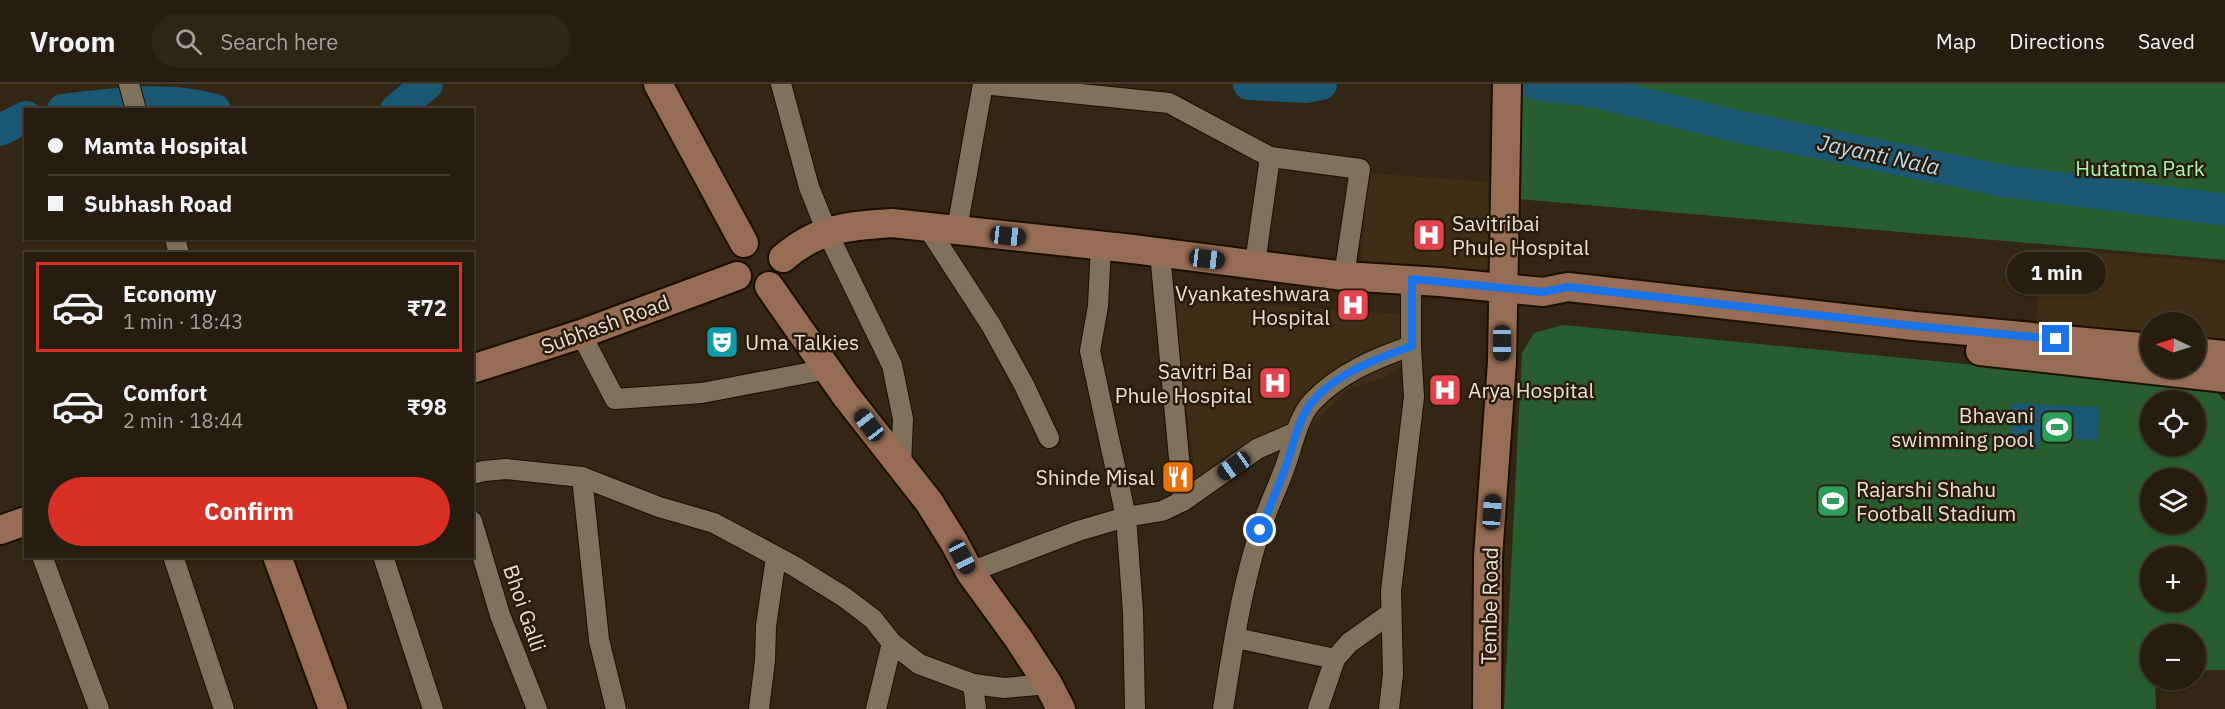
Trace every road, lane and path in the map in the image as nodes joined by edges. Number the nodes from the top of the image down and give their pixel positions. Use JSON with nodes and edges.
{"nodes":[{"id":1,"x":129,"y":84,"type":"edge"},
{"id":2,"x":658,"y":84,"type":"edge"},
{"id":3,"x":781,"y":84,"type":"edge"},
{"id":4,"x":1507,"y":84,"type":"edge"},
{"id":5,"x":135,"y":108,"type":"edge"},
{"id":6,"x":1270,"y":157,"type":"junction"},
{"id":7,"x":926,"y":225,"type":"junction"},
{"id":8,"x":957,"y":229,"type":"junction"},
{"id":9,"x":827,"y":232,"type":"junction"},
{"id":10,"x":744,"y":243,"type":"junction"},
{"id":11,"x":1101,"y":246,"type":"junction"},
{"id":12,"x":1160,"y":253,"type":"junction"},
{"id":13,"x":783,"y":258,"type":"junction"},
{"id":14,"x":1255,"y":264,"type":"junction"},
{"id":15,"x":737,"y":276,"type":"junction"},
{"id":16,"x":1344,"y":276,"type":"junction"},
{"id":17,"x":1412,"y":279,"type":"junction"},
{"id":18,"x":769,"y":286,"type":"junction"},
{"id":19,"x":1502,"y":287,"type":"junction"},
{"id":20,"x":1543,"y":292,"type":"junction"},
{"id":21,"x":581,"y":334,"type":"junction"},
{"id":22,"x":1412,"y":346,"type":"junction"},
{"id":23,"x":2140,"y":347,"type":"edge"},
{"id":24,"x":2206,"y":353,"type":"edge"},
{"id":25,"x":2225,"y":355,"type":"edge"},
{"id":26,"x":474,"y":368,"type":"edge"},
{"id":27,"x":828,"y":369,"type":"junction"},
{"id":28,"x":2225,"y":378,"type":"edge"},
{"id":29,"x":1296,"y":432,"type":"junction"},
{"id":30,"x":1049,"y":438,"type":"dead end"},
{"id":31,"x":901,"y":465,"type":"junction"},
{"id":32,"x":474,"y":474,"type":"edge"},
{"id":33,"x":582,"y":477,"type":"junction"},
{"id":34,"x":1183,"y":501,"type":"junction"},
{"id":35,"x":1126,"y":517,"type":"junction"},
{"id":36,"x":24,"y":522,"type":"edge"},
{"id":37,"x":474,"y":528,"type":"edge"},
{"id":38,"x":0,"y":530,"type":"edge"},
{"id":39,"x":776,"y":557,"type":"junction"},
{"id":40,"x":43,"y":558,"type":"edge"},
{"id":41,"x":174,"y":558,"type":"edge"},
{"id":42,"x":278,"y":558,"type":"edge"},
{"id":43,"x":383,"y":558,"type":"edge"},
{"id":44,"x":970,"y":572,"type":"junction"},
{"id":45,"x":1391,"y":613,"type":"junction"},
{"id":46,"x":1236,"y":638,"type":"junction"},
{"id":47,"x":892,"y":643,"type":"junction"},
{"id":48,"x":1335,"y":659,"type":"junction"},
{"id":49,"x":973,"y":684,"type":"junction"},
{"id":50,"x":1048,"y":684,"type":"junction"},
{"id":51,"x":99,"y":709,"type":"edge"},
{"id":52,"x":224,"y":709,"type":"edge"},
{"id":53,"x":333,"y":709,"type":"edge"},
{"id":54,"x":433,"y":709,"type":"edge"},
{"id":55,"x":537,"y":709,"type":"edge"},
{"id":56,"x":616,"y":709,"type":"edge"},
{"id":57,"x":759,"y":709,"type":"edge"},
{"id":58,"x":876,"y":709,"type":"edge"},
{"id":59,"x":976,"y":709,"type":"edge"},
{"id":60,"x":1061,"y":709,"type":"edge"},
{"id":61,"x":1135,"y":709,"type":"edge"},
{"id":62,"x":1223,"y":709,"type":"edge"},
{"id":63,"x":1318,"y":709,"type":"edge"},
{"id":64,"x":1389,"y":709,"type":"edge"},
{"id":65,"x":1487,"y":709,"type":"edge"}],
"edges":[{"from":1,"to":5,"type":"street"},
{"from":2,"to":10,"type":"main road"},
{"from":3,"to":9,"type":"street"},
{"from":4,"to":19,"type":"main road","name":"Tembe Road"},
{"from":6,"to":8,"type":"street"},
{"from":6,"to":14,"type":"street"},
{"from":6,"to":16,"type":"street"},
{"from":7,"to":8,"type":"main road"},
{"from":7,"to":9,"type":"main road"},
{"from":7,"to":30,"type":"street"},
{"from":8,"to":11,"type":"main road"},
{"from":9,"to":13,"type":"main road"},
{"from":9,"to":31,"type":"street"},
{"from":10,"to":13,"type":"main road"},
{"from":10,"to":15,"type":"main road"},
{"from":11,"to":12,"type":"main road"},
{"from":11,"to":35,"type":"street"},
{"from":12,"to":14,"type":"main road"},
{"from":12,"to":34,"type":"street"},
{"from":13,"to":18,"type":"main road"},
{"from":14,"to":16,"type":"main road"},
{"from":15,"to":18,"type":"main road"},
{"from":15,"to":21,"type":"main road","name":"Subhash Road"},
{"from":16,"to":17,"type":"main road"},
{"from":17,"to":19,"type":"main road"},
{"from":17,"to":22,"type":"street"},
{"from":18,"to":27,"type":"main road"},
{"from":19,"to":20,"type":"main road"},
{"from":19,"to":65,"type":"main road","name":"Tembe Road"},
{"from":20,"to":23,"type":"main road"},
{"from":20,"to":28,"type":"main road"},
{"from":21,"to":26,"type":"main road","name":"Subhash Road"},
{"from":21,"to":27,"type":"street"},
{"from":22,"to":29,"type":"street"},
{"from":22,"to":45,"type":"street"},
{"from":24,"to":25,"type":"main road"},
{"from":27,"to":31,"type":"main road"},
{"from":29,"to":34,"type":"street"},
{"from":29,"to":46,"type":"street"},
{"from":31,"to":44,"type":"main road"},
{"from":32,"to":33,"type":"street"},
{"from":33,"to":39,"type":"street"},
{"from":33,"to":56,"type":"street"},
{"from":34,"to":35,"type":"street"},
{"from":35,"to":44,"type":"street"},
{"from":35,"to":61,"type":"street"},
{"from":36,"to":38,"type":"main road"},
{"from":37,"to":55,"type":"street","name":"Bhoi Galli"},
{"from":39,"to":47,"type":"street"},
{"from":39,"to":57,"type":"street"},
{"from":40,"to":51,"type":"street"},
{"from":41,"to":52,"type":"street"},
{"from":42,"to":53,"type":"main road"},
{"from":43,"to":54,"type":"street"},
{"from":44,"to":50,"type":"main road"},
{"from":45,"to":48,"type":"street"},
{"from":45,"to":64,"type":"street"},
{"from":46,"to":48,"type":"street"},
{"from":46,"to":62,"type":"street"},
{"from":47,"to":49,"type":"street"},
{"from":47,"to":58,"type":"street"},
{"from":48,"to":63,"type":"street"},
{"from":49,"to":50,"type":"street"},
{"from":49,"to":59,"type":"street"},
{"from":50,"to":60,"type":"main road"}]}
